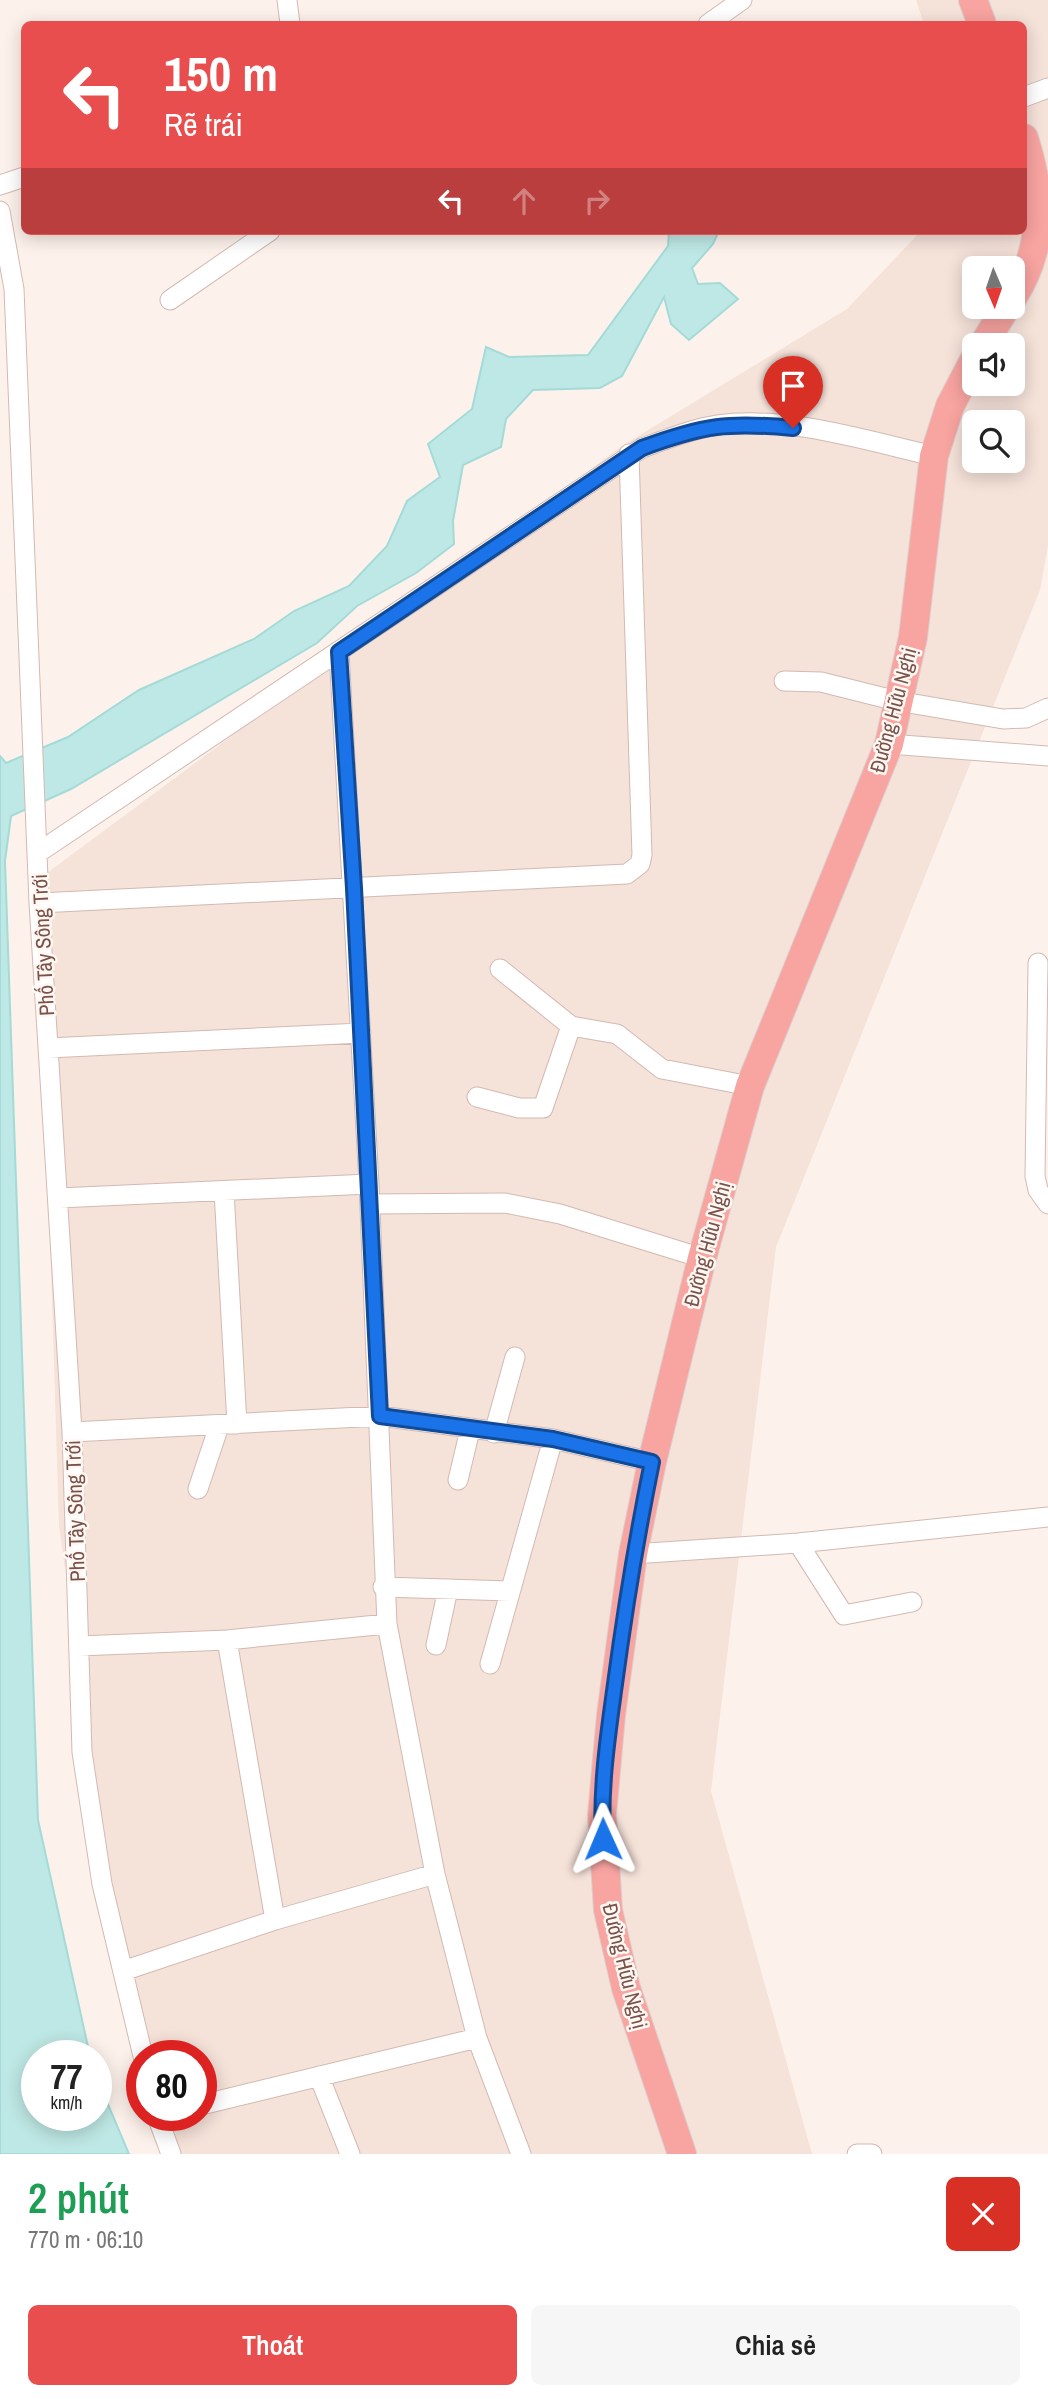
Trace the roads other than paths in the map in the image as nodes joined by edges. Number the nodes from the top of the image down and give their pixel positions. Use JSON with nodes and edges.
{"nodes":[{"id":1,"x":287,"y":0,"type":"edge"},
{"id":2,"x":742,"y":0,"type":"edge"},
{"id":3,"x":973,"y":0,"type":"edge"},
{"id":4,"x":290,"y":21,"type":"edge"},
{"id":5,"x":712,"y":21,"type":"edge"},
{"id":6,"x":981,"y":21,"type":"edge"},
{"id":7,"x":1048,"y":88,"type":"edge"},
{"id":8,"x":1027,"y":96,"type":"edge"},
{"id":9,"x":1027,"y":148,"type":"edge"},
{"id":10,"x":21,"y":178,"type":"edge"},
{"id":11,"x":0,"y":185,"type":"edge"},
{"id":12,"x":0,"y":211,"type":"edge"},
{"id":13,"x":264,"y":235,"type":"edge"},
{"id":14,"x":1042,"y":252,"type":"edge"},
{"id":15,"x":1026,"y":273,"type":"edge"},
{"id":16,"x":170,"y":300,"type":"dead end"},
{"id":17,"x":962,"y":383,"type":"edge"},
{"id":18,"x":629,"y":454,"type":"junction"},
{"id":19,"x":934,"y":456,"type":"junction"},
{"id":20,"x":339,"y":652,"type":"junction"},
{"id":21,"x":784,"y":681,"type":"dead end"},
{"id":22,"x":897,"y":701,"type":"junction"},
{"id":23,"x":1048,"y":708,"type":"edge"},
{"id":24,"x":888,"y":744,"type":"junction"},
{"id":25,"x":1048,"y":756,"type":"edge"},
{"id":26,"x":39,"y":852,"type":"junction"},
{"id":27,"x":354,"y":888,"type":"junction"},
{"id":28,"x":39,"y":903,"type":"junction"},
{"id":29,"x":1038,"y":963,"type":"dead end"},
{"id":30,"x":500,"y":970,"type":"dead end"},
{"id":31,"x":571,"y":1026,"type":"junction"},
{"id":32,"x":361,"y":1033,"type":"junction"},
{"id":33,"x":47,"y":1048,"type":"junction"},
{"id":34,"x":750,"y":1086,"type":"junction"},
{"id":35,"x":477,"y":1097,"type":"dead end"},
{"id":36,"x":369,"y":1184,"type":"junction"},
{"id":37,"x":225,"y":1191,"type":"junction"},
{"id":38,"x":59,"y":1198,"type":"junction"},
{"id":39,"x":370,"y":1204,"type":"junction"},
{"id":40,"x":1048,"y":1204,"type":"edge"},
{"id":41,"x":702,"y":1258,"type":"junction"},
{"id":42,"x":515,"y":1357,"type":"dead end"},
{"id":43,"x":380,"y":1416,"type":"junction"},
{"id":44,"x":228,"y":1425,"type":"junction"},
{"id":45,"x":470,"y":1430,"type":"junction"},
{"id":46,"x":72,"y":1432,"type":"junction"},
{"id":47,"x":494,"y":1433,"type":"junction"},
{"id":48,"x":553,"y":1439,"type":"junction"},
{"id":49,"x":652,"y":1462,"type":"junction"},
{"id":50,"x":458,"y":1480,"type":"dead end"},
{"id":51,"x":198,"y":1489,"type":"dead end"},
{"id":52,"x":1048,"y":1517,"type":"edge"},
{"id":53,"x":797,"y":1543,"type":"junction"},
{"id":54,"x":633,"y":1554,"type":"junction"},
{"id":55,"x":383,"y":1587,"type":"junction"},
{"id":56,"x":448,"y":1589,"type":"junction"},
{"id":57,"x":510,"y":1591,"type":"junction"},
{"id":58,"x":912,"y":1602,"type":"dead end"},
{"id":59,"x":387,"y":1624,"type":"junction"},
{"id":60,"x":227,"y":1640,"type":"junction"},
{"id":61,"x":436,"y":1645,"type":"dead end"},
{"id":62,"x":79,"y":1646,"type":"junction"},
{"id":63,"x":490,"y":1664,"type":"dead end"},
{"id":64,"x":435,"y":1874,"type":"junction"},
{"id":65,"x":275,"y":1920,"type":"junction"},
{"id":66,"x":123,"y":1971,"type":"junction"},
{"id":67,"x":477,"y":2038,"type":"junction"},
{"id":68,"x":139,"y":2040,"type":"edge"},
{"id":69,"x":319,"y":2077,"type":"junction"},
{"id":70,"x":217,"y":2101,"type":"edge"},
{"id":71,"x":163,"y":2131,"type":"edge"},
{"id":72,"x":171,"y":2154,"type":"edge"},
{"id":73,"x":350,"y":2154,"type":"edge"},
{"id":74,"x":521,"y":2154,"type":"edge"},
{"id":75,"x":682,"y":2154,"type":"edge"},
{"id":76,"x":857,"y":2154,"type":"edge"},
{"id":77,"x":872,"y":2154,"type":"edge"}],
"edges":[{"from":1,"to":4,"type":"street"},
{"from":2,"to":5,"type":"street"},
{"from":3,"to":6,"type":"highway"},
{"from":7,"to":8,"type":"street"},
{"from":9,"to":14,"type":"highway"},
{"from":10,"to":11,"type":"street"},
{"from":12,"to":26,"type":"street"},
{"from":13,"to":16,"type":"street"},
{"from":14,"to":15,"type":"highway"},
{"from":17,"to":19,"type":"highway","name":"Đường Hữu Nghị"},
{"from":18,"to":19,"type":"street","name":"Phố Tây Sông Trới"},
{"from":18,"to":20,"type":"street","name":"Phố Tây Sông Trới"},
{"from":18,"to":27,"type":"street"},
{"from":19,"to":22,"type":"highway","name":"Đường Hữu Nghị"},
{"from":20,"to":26,"type":"street","name":"Phố Tây Sông Trới"},
{"from":20,"to":27,"type":"street"},
{"from":21,"to":22,"type":"street"},
{"from":22,"to":23,"type":"street"},
{"from":22,"to":24,"type":"highway","name":"Đường Hữu Nghị"},
{"from":24,"to":25,"type":"street"},
{"from":24,"to":34,"type":"highway","name":"Đường Hữu Nghị"},
{"from":26,"to":28,"type":"street","name":"Phố Tây Sông Trới"},
{"from":27,"to":28,"type":"street"},
{"from":27,"to":32,"type":"street"},
{"from":28,"to":33,"type":"street","name":"Phố Tây Sông Trới"},
{"from":29,"to":40,"type":"street"},
{"from":30,"to":31,"type":"street"},
{"from":31,"to":34,"type":"street"},
{"from":31,"to":35,"type":"street"},
{"from":32,"to":33,"type":"street"},
{"from":32,"to":36,"type":"street"},
{"from":33,"to":38,"type":"street","name":"Phố Tây Sông Trới"},
{"from":34,"to":41,"type":"highway","name":"Đường Hữu Nghị"},
{"from":36,"to":37,"type":"street"},
{"from":36,"to":39,"type":"street"},
{"from":37,"to":38,"type":"street"},
{"from":37,"to":44,"type":"street"},
{"from":38,"to":46,"type":"street","name":"Phố Tây Sông Trới"},
{"from":39,"to":41,"type":"street"},
{"from":39,"to":43,"type":"street"},
{"from":41,"to":49,"type":"highway","name":"Đường Hữu Nghị"},
{"from":42,"to":47,"type":"street"},
{"from":43,"to":44,"type":"street"},
{"from":43,"to":45,"type":"street"},
{"from":43,"to":55,"type":"street"},
{"from":44,"to":46,"type":"street"},
{"from":44,"to":51,"type":"street"},
{"from":45,"to":47,"type":"street"},
{"from":45,"to":50,"type":"street"},
{"from":46,"to":62,"type":"street","name":"Phố Tây Sông Trới"},
{"from":47,"to":48,"type":"street"},
{"from":48,"to":49,"type":"street"},
{"from":48,"to":57,"type":"street"},
{"from":49,"to":54,"type":"highway","name":"Đường Hữu Nghị"},
{"from":52,"to":53,"type":"street"},
{"from":53,"to":54,"type":"street"},
{"from":53,"to":58,"type":"street"},
{"from":54,"to":75,"type":"highway","name":"Đường Hữu Nghị"},
{"from":55,"to":56,"type":"street"},
{"from":55,"to":59,"type":"street"},
{"from":56,"to":57,"type":"street"},
{"from":56,"to":61,"type":"street"},
{"from":57,"to":63,"type":"street"},
{"from":59,"to":60,"type":"street"},
{"from":59,"to":64,"type":"street"},
{"from":60,"to":62,"type":"street"},
{"from":60,"to":65,"type":"street"},
{"from":62,"to":66,"type":"street","name":"Phố Tây Sông Trới"},
{"from":64,"to":65,"type":"street"},
{"from":64,"to":67,"type":"street"},
{"from":65,"to":66,"type":"street"},
{"from":66,"to":68,"type":"street","name":"Phố Tây Sông Trới"},
{"from":67,"to":69,"type":"street"},
{"from":67,"to":74,"type":"street"},
{"from":69,"to":70,"type":"street"},
{"from":69,"to":73,"type":"street"},
{"from":71,"to":72,"type":"street"},
{"from":76,"to":77,"type":"street"}]}
